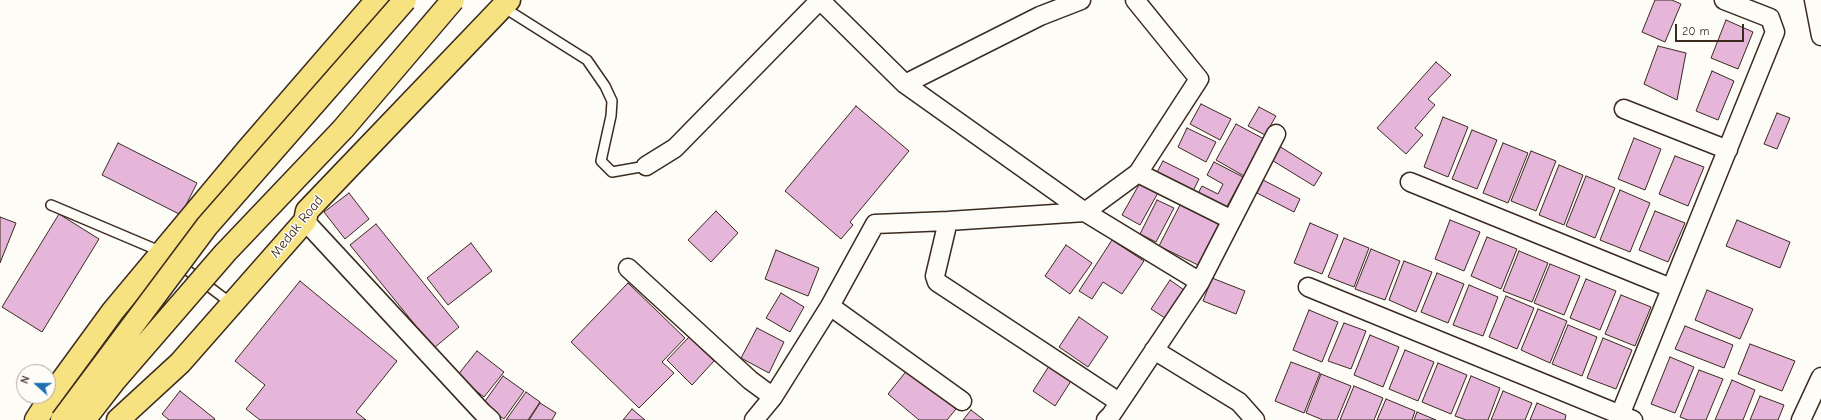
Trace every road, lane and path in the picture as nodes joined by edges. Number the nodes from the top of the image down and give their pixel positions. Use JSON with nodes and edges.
{"nodes":[{"id":1,"x":377,"y":0,"type":"edge"},
{"id":2,"x":405,"y":0,"type":"edge"},
{"id":3,"x":453,"y":0,"type":"edge"},
{"id":4,"x":820,"y":0,"type":"edge"},
{"id":5,"x":1081,"y":0,"type":"edge"},
{"id":6,"x":1135,"y":0,"type":"edge"},
{"id":7,"x":1724,"y":0,"type":"edge"},
{"id":8,"x":1814,"y":0,"type":"edge"},
{"id":9,"x":506,"y":4,"type":"edge"},
{"id":10,"x":1821,"y":36,"type":"edge"},
{"id":11,"x":905,"y":84,"type":"junction"},
{"id":12,"x":1624,"y":109,"type":"dead end"},
{"id":13,"x":1276,"y":134,"type":"dead end"},
{"id":14,"x":1728,"y":150,"type":"junction"},
{"id":15,"x":646,"y":166,"type":"joint"},
{"id":16,"x":1138,"y":173,"type":"junction"},
{"id":17,"x":1410,"y":182,"type":"dead end"},
{"id":18,"x":51,"y":205,"type":"dead end"},
{"id":19,"x":1085,"y":212,"type":"junction"},
{"id":20,"x":1232,"y":220,"type":"junction"},
{"id":21,"x":305,"y":221,"type":"junction"},
{"id":22,"x":948,"y":221,"type":"junction"},
{"id":23,"x":162,"y":252,"type":"junction"},
{"id":24,"x":628,"y":268,"type":"dead end"},
{"id":25,"x":1200,"y":282,"type":"junction"},
{"id":26,"x":1308,"y":287,"type":"dead end"},
{"id":27,"x":1671,"y":288,"type":"junction"},
{"id":28,"x":232,"y":304,"type":"junction"},
{"id":29,"x":830,"y":306,"type":"junction"},
{"id":30,"x":1154,"y":350,"type":"junction"},
{"id":31,"x":1821,"y":377,"type":"edge"},
{"id":32,"x":773,"y":397,"type":"junction"},
{"id":33,"x":962,"y":401,"type":"dead end"},
{"id":34,"x":1114,"y":414,"type":"edge"},
{"id":35,"x":1626,"y":418,"type":"edge"},
{"id":36,"x":36,"y":420,"type":"edge"},
{"id":37,"x":62,"y":420,"type":"edge"},
{"id":38,"x":84,"y":420,"type":"edge"},
{"id":39,"x":118,"y":420,"type":"edge"},
{"id":40,"x":491,"y":420,"type":"edge"},
{"id":41,"x":754,"y":420,"type":"edge"},
{"id":42,"x":1255,"y":420,"type":"edge"},
{"id":43,"x":1801,"y":420,"type":"edge"}],
"edges":[{"from":1,"to":23,"type":"main road"},
{"from":2,"to":37,"type":"main road","bridge":true},
{"from":3,"to":38,"type":"main road","bridge":true},
{"from":4,"to":11,"type":"street"},
{"from":4,"to":15,"type":"street"},
{"from":5,"to":11,"type":"street"},
{"from":6,"to":16,"type":"street"},
{"from":7,"to":14,"type":"street"},
{"from":8,"to":10,"type":"street"},
{"from":9,"to":15,"type":"lane"},
{"from":9,"to":21,"type":"main road","name":"Medak Road"},
{"from":11,"to":19,"type":"street"},
{"from":12,"to":14,"type":"street"},
{"from":13,"to":20,"type":"street"},
{"from":14,"to":27,"type":"street"},
{"from":16,"to":19,"type":"street"},
{"from":16,"to":20,"type":"street"},
{"from":17,"to":27,"type":"street"},
{"from":18,"to":23,"type":"lane"},
{"from":19,"to":22,"type":"street"},
{"from":19,"to":25,"type":"street"},
{"from":20,"to":25,"type":"street"},
{"from":21,"to":28,"type":"main road","name":"Medak Road"},
{"from":21,"to":40,"type":"street"},
{"from":22,"to":29,"type":"street"},
{"from":22,"to":34,"type":"street"},
{"from":23,"to":28,"type":"lane"},
{"from":23,"to":36,"type":"main road"},
{"from":24,"to":32,"type":"street"},
{"from":25,"to":30,"type":"street"},
{"from":26,"to":35,"type":"street"},
{"from":27,"to":35,"type":"street"},
{"from":28,"to":39,"type":"main road","name":"Medak Road"},
{"from":29,"to":32,"type":"street"},
{"from":29,"to":33,"type":"street"},
{"from":30,"to":34,"type":"street"},
{"from":30,"to":42,"type":"street"},
{"from":31,"to":43,"type":"street"},
{"from":32,"to":41,"type":"street"}]}
